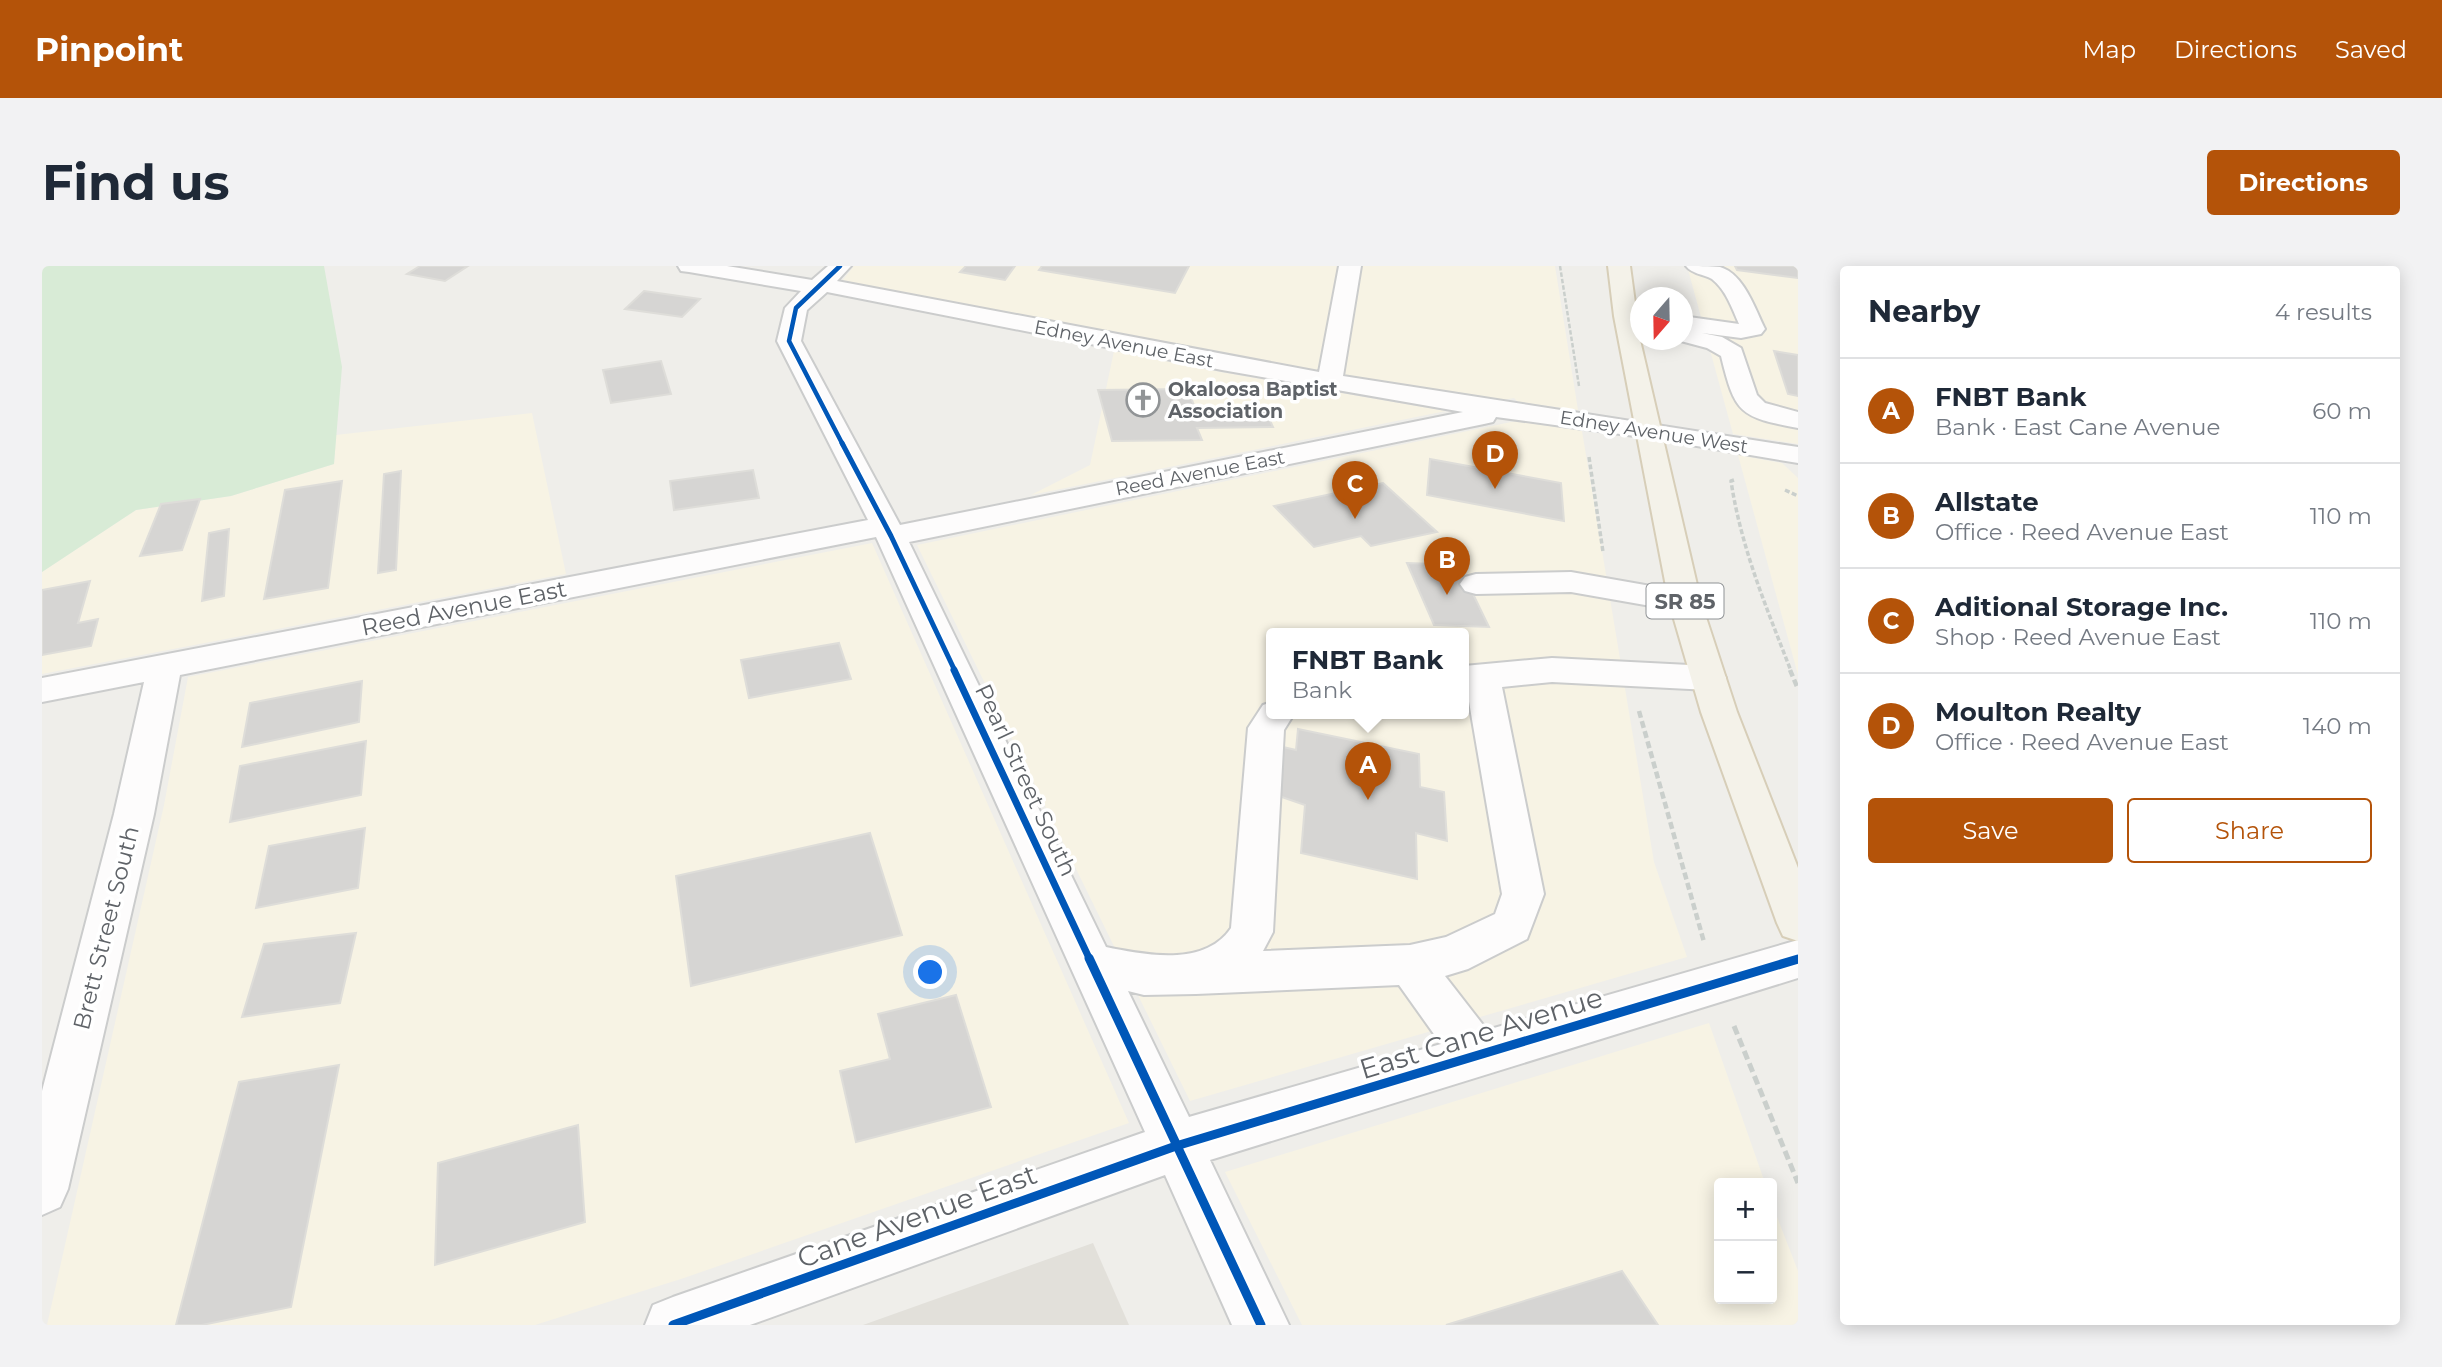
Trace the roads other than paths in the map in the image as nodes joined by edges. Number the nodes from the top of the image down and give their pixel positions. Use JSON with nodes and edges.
{"nodes":[{"id":1,"x":690,"y":266,"type":"edge"},
{"id":2,"x":1350,"y":266,"type":"edge"},
{"id":3,"x":1619,"y":266,"type":"edge"},
{"id":4,"x":1697,"y":266,"type":"edge"},
{"id":5,"x":1720,"y":271,"type":"edge"},
{"id":6,"x":827,"y":280,"type":"edge"},
{"id":7,"x":1630,"y":310,"type":"edge"},
{"id":8,"x":1693,"y":324,"type":"edge"},
{"id":9,"x":1693,"y":339,"type":"edge"},
{"id":10,"x":1637,"y":350,"type":"edge"},
{"id":11,"x":1330,"y":381,"type":"junction"},
{"id":12,"x":1510,"y":411,"type":"junction"},
{"id":13,"x":1798,"y":420,"type":"edge"},
{"id":14,"x":1648,"y":430,"type":"junction"},
{"id":15,"x":1796,"y":456,"type":"edge"},
{"id":16,"x":888,"y":531,"type":"junction"},
{"id":17,"x":1476,"y":584,"type":"dead end"},
{"id":18,"x":1685,"y":602,"type":"junction"},
{"id":19,"x":165,"y":666,"type":"junction"},
{"id":20,"x":1473,"y":676,"type":"edge"},
{"id":21,"x":1709,"y":678,"type":"junction"},
{"id":22,"x":42,"y":690,"type":"edge"},
{"id":23,"x":1272,"y":719,"type":"edge"},
{"id":24,"x":1798,"y":923,"type":"edge"},
{"id":25,"x":1798,"y":959,"type":"edge"},
{"id":26,"x":1090,"y":963,"type":"junction"},
{"id":27,"x":1410,"y":965,"type":"junction"},
{"id":28,"x":1196,"y":974,"type":"junction"},
{"id":29,"x":1478,"y":1056,"type":"junction"},
{"id":30,"x":1175,"y":1146,"type":"junction"},
{"id":31,"x":42,"y":1189,"type":"edge"},
{"id":32,"x":673,"y":1325,"type":"edge"},
{"id":33,"x":1261,"y":1325,"type":"edge"}],
"edges":[{"from":1,"to":6,"type":"street","name":"Edney Avenue East"},
{"from":2,"to":11,"type":"street"},
{"from":3,"to":7,"type":"main road","number":"SR 85"},
{"from":4,"to":5,"type":"street"},
{"from":5,"to":8,"type":"street"},
{"from":6,"to":11,"type":"street","name":"Edney Avenue East"},
{"from":6,"to":16,"type":"street","name":"Pearl Street South"},
{"from":9,"to":13,"type":"street"},
{"from":10,"to":14,"type":"main road","number":"SR 85"},
{"from":11,"to":12,"type":"street","name":"Edney Avenue East"},
{"from":12,"to":14,"type":"street","name":"Edney Avenue West"},
{"from":12,"to":16,"type":"street","name":"Reed Avenue East"},
{"from":14,"to":15,"type":"street","name":"Edney Avenue West"},
{"from":14,"to":18,"type":"main road","number":"SR 85"},
{"from":16,"to":19,"type":"street","name":"Reed Avenue East"},
{"from":16,"to":26,"type":"street","name":"Pearl Street South"},
{"from":17,"to":18,"type":"street"},
{"from":18,"to":21,"type":"main road","number":"SR 85"},
{"from":19,"to":22,"type":"street","name":"Reed Avenue East"},
{"from":19,"to":31,"type":"street","name":"Brett Street South"},
{"from":20,"to":21,"type":"street"},
{"from":20,"to":27,"type":"street"},
{"from":21,"to":24,"type":"main road","number":"SR 85"},
{"from":23,"to":28,"type":"street"},
{"from":25,"to":29,"type":"street","name":"East Cane Avenue"},
{"from":26,"to":28,"type":"street"},
{"from":26,"to":30,"type":"street","name":"Pearl Street South"},
{"from":27,"to":28,"type":"street"},
{"from":27,"to":29,"type":"street"},
{"from":29,"to":30,"type":"street","name":"East Cane Avenue"},
{"from":30,"to":32,"type":"street","name":"Cane Avenue East"},
{"from":30,"to":33,"type":"street","name":"Pearl Street South"}]}
